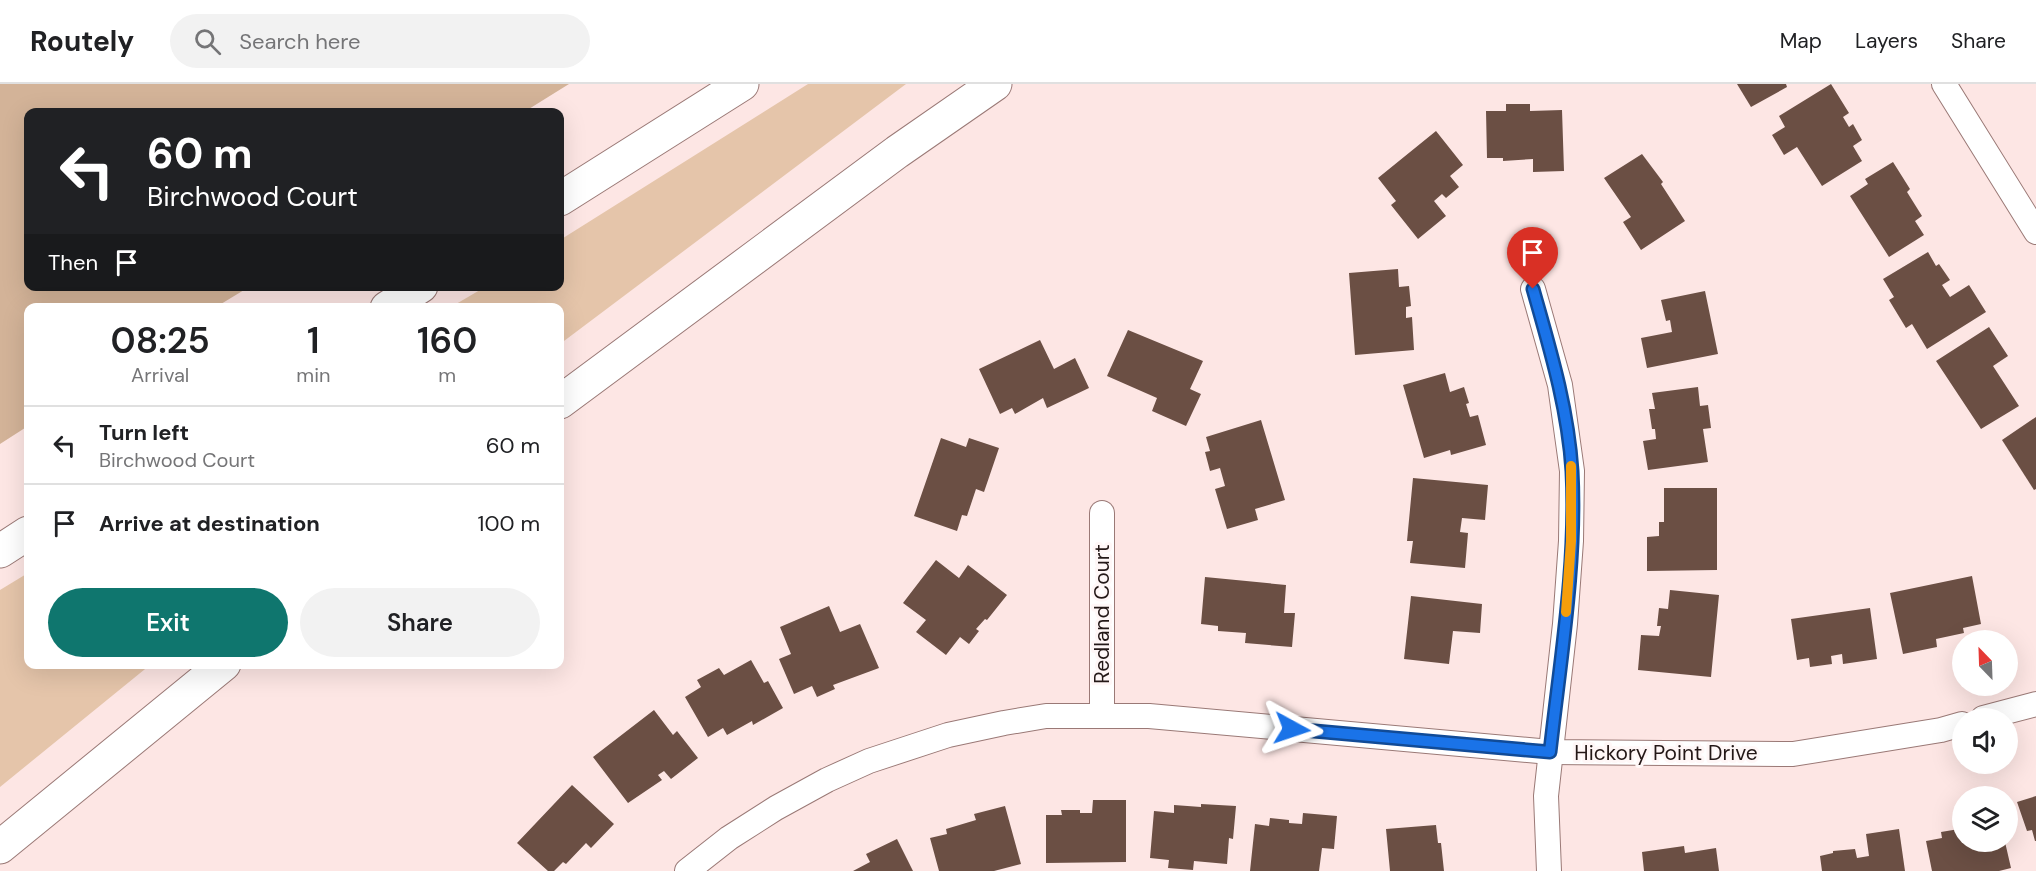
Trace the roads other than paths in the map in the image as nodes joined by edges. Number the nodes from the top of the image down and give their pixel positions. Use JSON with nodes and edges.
{"nodes":[{"id":1,"x":742,"y":84,"type":"edge"},
{"id":2,"x":995,"y":84,"type":"edge"},
{"id":3,"x":1944,"y":84,"type":"edge"},
{"id":4,"x":564,"y":196,"type":"edge"},
{"id":5,"x":2036,"y":232,"type":"edge"},
{"id":6,"x":1533,"y":289,"type":"dead end"},
{"id":7,"x":412,"y":291,"type":"edge"},
{"id":8,"x":394,"y":303,"type":"edge"},
{"id":9,"x":564,"y":399,"type":"edge"},
{"id":10,"x":1102,"y":513,"type":"dead end"},
{"id":11,"x":24,"y":536,"type":"edge"},
{"id":12,"x":0,"y":551,"type":"edge"},
{"id":13,"x":218,"y":669,"type":"edge"},
{"id":14,"x":2036,"y":704,"type":"edge"},
{"id":15,"x":2018,"y":709,"type":"edge"},
{"id":16,"x":1102,"y":714,"type":"junction"},
{"id":17,"x":1952,"y":727,"type":"edge"},
{"id":18,"x":1550,"y":752,"type":"junction"},
{"id":19,"x":0,"y":847,"type":"edge"},
{"id":20,"x":687,"y":871,"type":"edge"},
{"id":21,"x":1549,"y":871,"type":"edge"}],
"edges":[{"from":1,"to":4,"type":"highway"},
{"from":2,"to":9,"type":"highway"},
{"from":3,"to":5,"type":"street"},
{"from":6,"to":18,"type":"street"},
{"from":7,"to":8,"type":"highway"},
{"from":10,"to":16,"type":"street","name":"Redland Court"},
{"from":11,"to":12,"type":"highway"},
{"from":13,"to":19,"type":"highway"},
{"from":14,"to":15,"type":"street"},
{"from":16,"to":18,"type":"street","name":"Hickory Point Drive"},
{"from":16,"to":20,"type":"street","name":"Hickory Point Drive"},
{"from":17,"to":18,"type":"street","name":"Hickory Point Drive"},
{"from":18,"to":21,"type":"street"}]}
